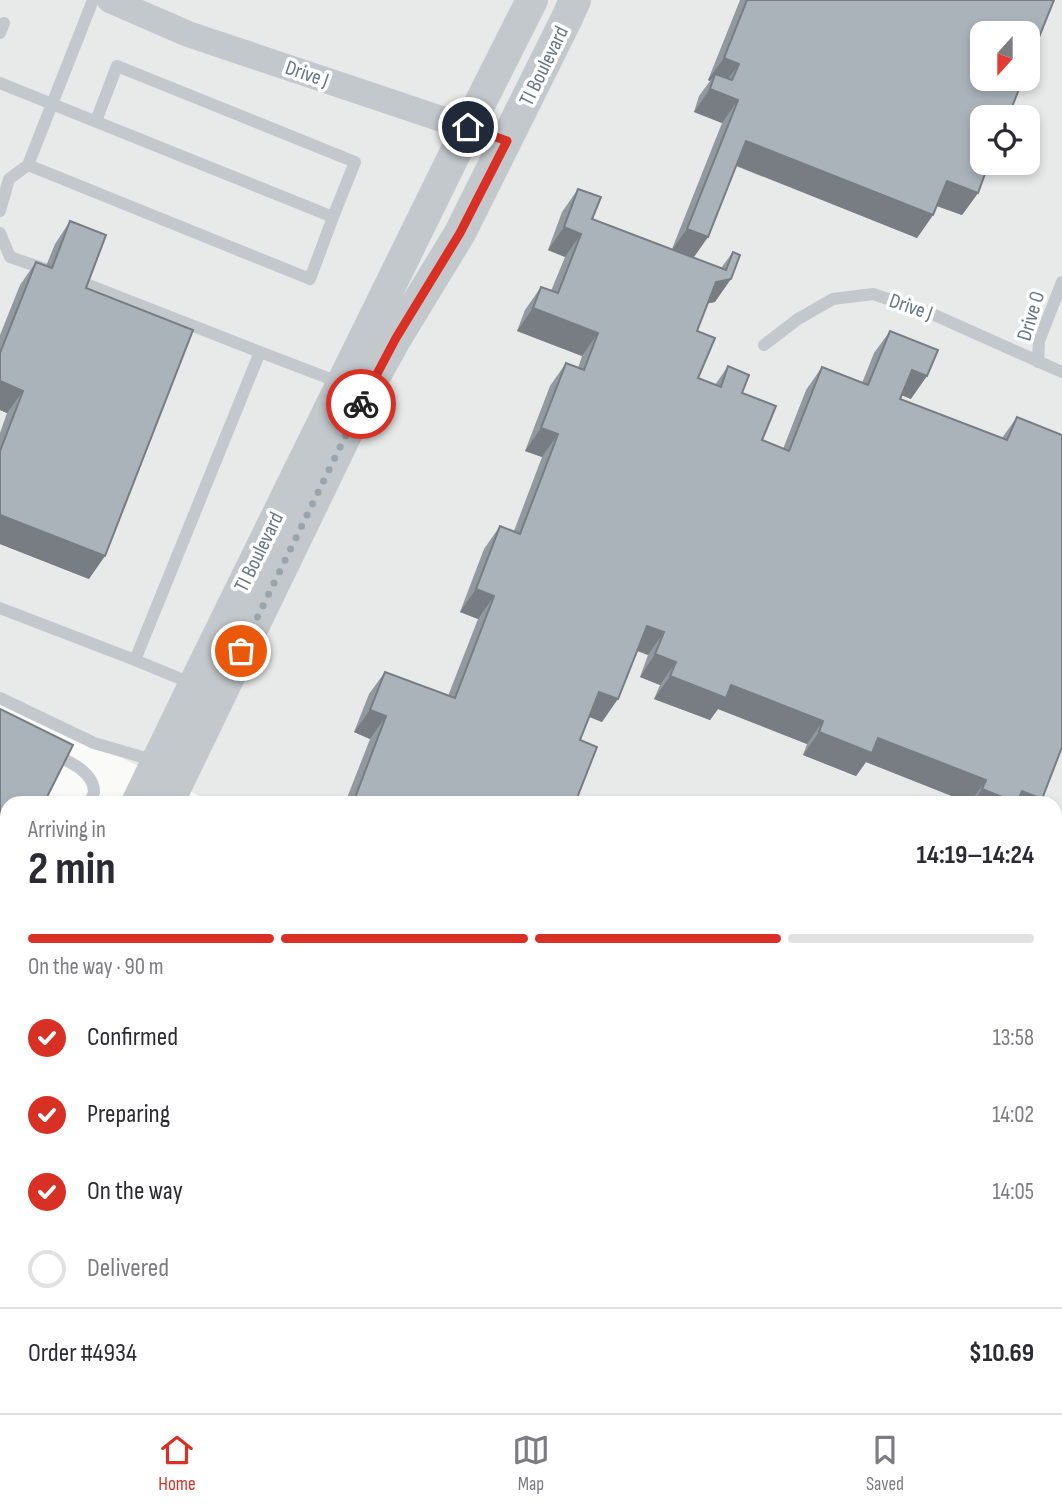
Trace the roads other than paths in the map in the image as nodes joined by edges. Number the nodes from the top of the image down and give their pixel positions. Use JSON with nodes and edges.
{"nodes":[{"id":1,"x":93,"y":0,"type":"edge"},
{"id":2,"x":532,"y":0,"type":"edge"},
{"id":3,"x":575,"y":0,"type":"edge"},
{"id":4,"x":119,"y":2,"type":"edge"},
{"id":5,"x":0,"y":83,"type":"edge"},
{"id":6,"x":53,"y":104,"type":"junction"},
{"id":7,"x":96,"y":121,"type":"junction"},
{"id":8,"x":468,"y":127,"type":"junction"},
{"id":9,"x":507,"y":141,"type":"junction"},
{"id":10,"x":28,"y":165,"type":"junction"},
{"id":11,"x":0,"y":211,"type":"edge"},
{"id":12,"x":333,"y":218,"type":"junction"},
{"id":13,"x":0,"y":233,"type":"edge"},
{"id":14,"x":45,"y":269,"type":"edge"},
{"id":15,"x":81,"y":282,"type":"edge"},
{"id":16,"x":1062,"y":282,"type":"edge"},
{"id":17,"x":764,"y":345,"type":"dead end"},
{"id":18,"x":260,"y":352,"type":"junction"},
{"id":19,"x":1038,"y":362,"type":"junction"},
{"id":20,"x":1062,"y":372,"type":"edge"},
{"id":21,"x":343,"y":384,"type":"junction"},
{"id":22,"x":0,"y":608,"type":"edge"},
{"id":23,"x":135,"y":660,"type":"junction"},
{"id":24,"x":194,"y":685,"type":"junction"},
{"id":25,"x":0,"y":698,"type":"edge"},
{"id":26,"x":36,"y":746,"type":"edge"},
{"id":27,"x":169,"y":767,"type":"junction"},
{"id":28,"x":92,"y":796,"type":"edge"},
{"id":29,"x":143,"y":796,"type":"edge"},
{"id":30,"x":168,"y":796,"type":"edge"}],
"edges":[{"from":1,"to":6,"type":"lane"},
{"from":2,"to":8,"type":"street","name":"TI Boulevard"},
{"from":3,"to":9,"type":"street","name":"TI Boulevard"},
{"from":4,"to":8,"type":"street","name":"Drive J"},
{"from":5,"to":6,"type":"lane"},
{"from":6,"to":7,"type":"lane"},
{"from":6,"to":10,"type":"lane"},
{"from":7,"to":12,"type":"lane"},
{"from":7,"to":12,"type":"lane"},
{"from":8,"to":9,"type":"street","name":"Drive J"},
{"from":8,"to":21,"type":"street","name":"TI Boulevard"},
{"from":9,"to":27,"type":"street","name":"TI Boulevard"},
{"from":10,"to":11,"type":"lane"},
{"from":10,"to":12,"type":"lane"},
{"from":13,"to":14,"type":"lane"},
{"from":15,"to":18,"type":"lane"},
{"from":16,"to":19,"type":"lane","name":"Drive O"},
{"from":17,"to":19,"type":"lane","name":"Drive J"},
{"from":18,"to":21,"type":"lane"},
{"from":18,"to":23,"type":"lane"},
{"from":19,"to":20,"type":"lane","name":"Drive J"},
{"from":21,"to":24,"type":"street","name":"TI Boulevard"},
{"from":22,"to":23,"type":"lane"},
{"from":23,"to":24,"type":"lane"},
{"from":24,"to":27,"type":"street","name":"TI Boulevard"},
{"from":25,"to":27,"type":"lane"},
{"from":26,"to":28,"type":"lane"},
{"from":27,"to":29,"type":"street","name":"TI Boulevard"},
{"from":27,"to":30,"type":"street","name":"TI Boulevard"}]}
